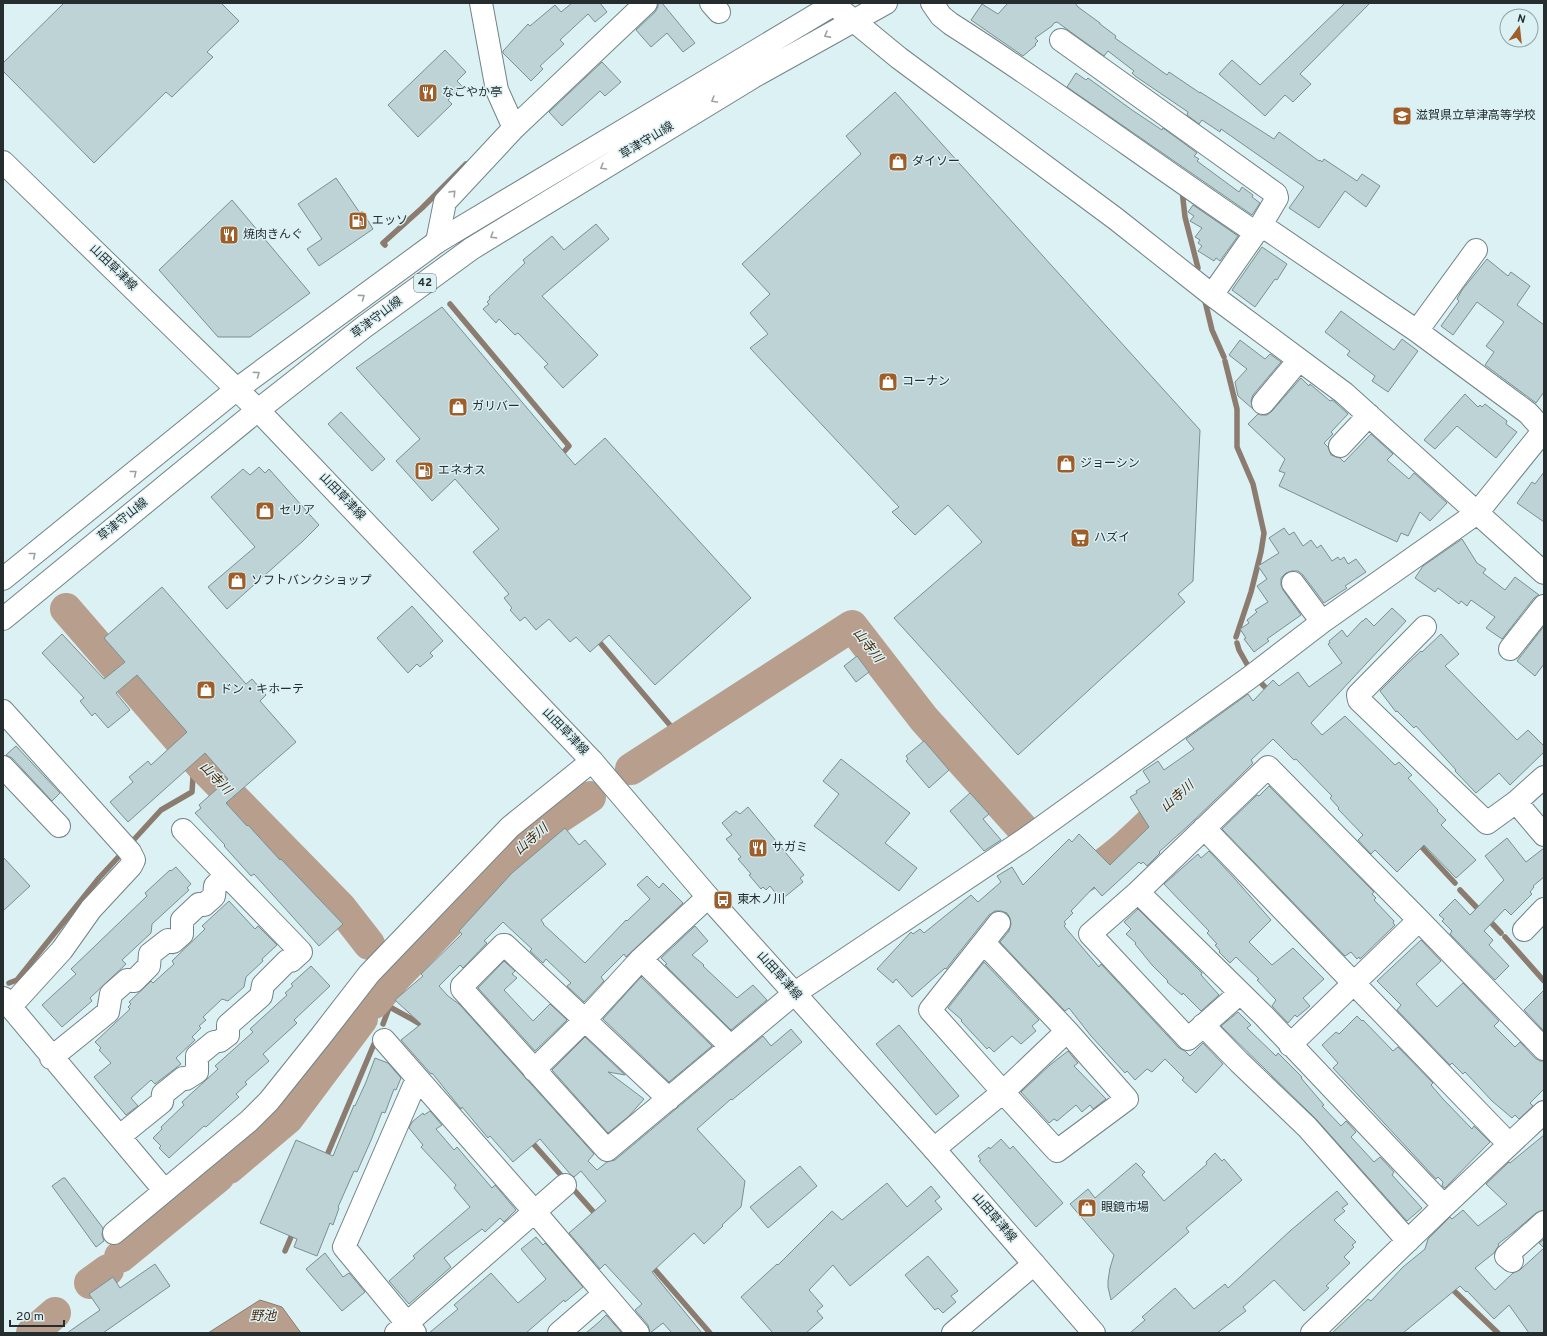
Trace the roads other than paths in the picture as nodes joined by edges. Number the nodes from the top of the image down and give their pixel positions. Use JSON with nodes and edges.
{"nodes":[{"id":1,"x":481,"y":3,"type":"edge"},
{"id":2,"x":646,"y":3,"type":"edge"},
{"id":3,"x":886,"y":3,"type":"edge"},
{"id":4,"x":932,"y":3,"type":"edge"},
{"id":5,"x":834,"y":4,"type":"edge"},
{"id":6,"x":853,"y":20,"type":"junction"},
{"id":7,"x":1061,"y":40,"type":"dead end"},
{"id":8,"x":514,"y":128,"type":"junction"},
{"id":9,"x":3,"y":162,"type":"edge"},
{"id":10,"x":1258,"y":229,"type":"junction"},
{"id":11,"x":437,"y":242,"type":"junction"},
{"id":12,"x":1476,"y":250,"type":"dead end"},
{"id":13,"x":1212,"y":295,"type":"junction"},
{"id":14,"x":1417,"y":331,"type":"junction"},
{"id":15,"x":1299,"y":360,"type":"junction"},
{"id":16,"x":237,"y":389,"type":"junction"},
{"id":17,"x":1263,"y":403,"type":"dead end"},
{"id":18,"x":258,"y":410,"type":"junction"},
{"id":19,"x":1369,"y":415,"type":"junction"},
{"id":20,"x":1544,"y":431,"type":"edge"},
{"id":21,"x":1340,"y":446,"type":"dead end"},
{"id":22,"x":1477,"y":513,"type":"junction"},
{"id":23,"x":1544,"y":573,"type":"edge"},
{"id":24,"x":3,"y":579,"type":"edge"},
{"id":25,"x":1293,"y":582,"type":"dead end"},
{"id":26,"x":1544,"y":606,"type":"edge"},
{"id":27,"x":3,"y":619,"type":"edge"},
{"id":28,"x":1322,"y":622,"type":"junction"},
{"id":29,"x":1425,"y":627,"type":"dead end"},
{"id":30,"x":1510,"y":650,"type":"dead end"},
{"id":31,"x":3,"y":711,"type":"edge"},
{"id":32,"x":592,"y":761,"type":"junction"},
{"id":33,"x":3,"y":766,"type":"edge"},
{"id":34,"x":1544,"y":777,"type":"edge"},
{"id":35,"x":1516,"y":802,"type":"junction"},
{"id":36,"x":59,"y":826,"type":"dead end"},
{"id":37,"x":1204,"y":828,"type":"junction"},
{"id":38,"x":183,"y":830,"type":"dead end"},
{"id":39,"x":1544,"y":836,"type":"edge"},
{"id":40,"x":226,"y":875,"type":"junction"},
{"id":41,"x":1138,"y":892,"type":"junction"},
{"id":42,"x":708,"y":897,"type":"junction"},
{"id":43,"x":1544,"y":909,"type":"edge"},
{"id":44,"x":1419,"y":920,"type":"junction"},
{"id":45,"x":999,"y":923,"type":"dead end"},
{"id":46,"x":1524,"y":930,"type":"dead end"},
{"id":47,"x":984,"y":943,"type":"junction"},
{"id":48,"x":641,"y":959,"type":"junction"},
{"id":49,"x":1354,"y":984,"type":"junction"},
{"id":50,"x":795,"y":993,"type":"junction"},
{"id":51,"x":1240,"y":993,"type":"junction"},
{"id":52,"x":7,"y":1002,"type":"edge"},
{"id":53,"x":585,"y":1020,"type":"junction"},
{"id":54,"x":1203,"y":1024,"type":"junction"},
{"id":55,"x":1067,"y":1031,"type":"junction"},
{"id":56,"x":384,"y":1040,"type":"dead end"},
{"id":57,"x":1290,"y":1044,"type":"junction"},
{"id":58,"x":730,"y":1046,"type":"junction"},
{"id":59,"x":1544,"y":1049,"type":"edge"},
{"id":60,"x":51,"y":1058,"type":"junction"},
{"id":61,"x":534,"y":1070,"type":"junction"},
{"id":62,"x":417,"y":1079,"type":"junction"},
{"id":63,"x":1003,"y":1092,"type":"junction"},
{"id":64,"x":669,"y":1099,"type":"junction"},
{"id":65,"x":1544,"y":1112,"type":"edge"},
{"id":66,"x":120,"y":1136,"type":"junction"},
{"id":67,"x":1509,"y":1144,"type":"junction"},
{"id":68,"x":934,"y":1149,"type":"junction"},
{"id":69,"x":565,"y":1185,"type":"dead end"},
{"id":70,"x":164,"y":1190,"type":"junction"},
{"id":71,"x":1444,"y":1206,"type":"junction"},
{"id":72,"x":534,"y":1211,"type":"junction"},
{"id":73,"x":1544,"y":1222,"type":"edge"},
{"id":74,"x":114,"y":1233,"type":"dead end"},
{"id":75,"x":1408,"y":1241,"type":"junction"},
{"id":76,"x":1512,"y":1261,"type":"dead end"},
{"id":77,"x":1034,"y":1264,"type":"junction"},
{"id":78,"x":604,"y":1294,"type":"junction"},
{"id":79,"x":406,"y":1330,"type":"edge"},
{"id":80,"x":559,"y":1333,"type":"edge"},
{"id":81,"x":638,"y":1333,"type":"edge"},
{"id":82,"x":953,"y":1333,"type":"edge"},
{"id":83,"x":1094,"y":1333,"type":"edge"},
{"id":84,"x":1312,"y":1333,"type":"edge"}],
"edges":[{"from":1,"to":8,"type":"street"},
{"from":2,"to":8,"type":"street"},
{"from":3,"to":6,"type":"street","name":"草津守山線","number":"42"},
{"from":4,"to":10,"type":"street"},
{"from":5,"to":6,"type":"street"},
{"from":5,"to":11,"type":"street","name":"草津守山線","number":"42"},
{"from":6,"to":13,"type":"street"},
{"from":6,"to":18,"type":"street","name":"草津守山線","number":"42","one_way":true},
{"from":7,"to":10,"type":"street"},
{"from":11,"to":8,"type":"street","one_way":true},
{"from":9,"to":16,"type":"street","name":"山田草津線"},
{"from":10,"to":13,"type":"street"},
{"from":10,"to":14,"type":"street"},
{"from":16,"to":11,"type":"street","name":"草津守山線","number":"42","one_way":true},
{"from":12,"to":14,"type":"street"},
{"from":13,"to":15,"type":"street"},
{"from":14,"to":20,"type":"street"},
{"from":15,"to":17,"type":"street"},
{"from":15,"to":19,"type":"street"},
{"from":16,"to":18,"type":"street","name":"山田草津線"},
{"from":24,"to":16,"type":"street","name":"草津守山線","number":"42","one_way":true},
{"from":18,"to":27,"type":"street","name":"草津守山線","number":"42"},
{"from":18,"to":32,"type":"street","name":"山田草津線"},
{"from":19,"to":21,"type":"street"},
{"from":19,"to":22,"type":"street"},
{"from":20,"to":22,"type":"street"},
{"from":22,"to":23,"type":"street"},
{"from":22,"to":28,"type":"street"},
{"from":25,"to":28,"type":"street"},
{"from":26,"to":30,"type":"street"},
{"from":28,"to":50,"type":"street"},
{"from":29,"to":35,"type":"street"},
{"from":31,"to":52,"type":"street"},
{"from":32,"to":42,"type":"street","name":"山田草津線"},
{"from":32,"to":70,"type":"street"},
{"from":33,"to":36,"type":"street"},
{"from":34,"to":35,"type":"street"},
{"from":35,"to":39,"type":"street"},
{"from":37,"to":41,"type":"street"},
{"from":37,"to":44,"type":"street"},
{"from":37,"to":49,"type":"street"},
{"from":38,"to":40,"type":"street"},
{"from":40,"to":60,"type":"street"},
{"from":40,"to":66,"type":"street"},
{"from":41,"to":51,"type":"street"},
{"from":41,"to":54,"type":"street"},
{"from":42,"to":48,"type":"street"},
{"from":42,"to":50,"type":"street","name":"山田草津線"},
{"from":43,"to":46,"type":"street"},
{"from":44,"to":49,"type":"street"},
{"from":44,"to":59,"type":"street"},
{"from":45,"to":47,"type":"street"},
{"from":47,"to":55,"type":"street"},
{"from":47,"to":63,"type":"street"},
{"from":48,"to":53,"type":"street"},
{"from":48,"to":58,"type":"street"},
{"from":49,"to":57,"type":"street"},
{"from":49,"to":67,"type":"street"},
{"from":50,"to":58,"type":"street"},
{"from":50,"to":68,"type":"street","name":"山田草津線"},
{"from":51,"to":54,"type":"street"},
{"from":51,"to":57,"type":"street"},
{"from":52,"to":60,"type":"street"},
{"from":53,"to":61,"type":"street"},
{"from":53,"to":61,"type":"street"},
{"from":53,"to":64,"type":"street"},
{"from":54,"to":75,"type":"street"},
{"from":55,"to":63,"type":"street"},
{"from":55,"to":63,"type":"street"},
{"from":56,"to":62,"type":"street"},
{"from":57,"to":71,"type":"street"},
{"from":58,"to":64,"type":"street"},
{"from":60,"to":66,"type":"street"},
{"from":61,"to":64,"type":"street"},
{"from":62,"to":72,"type":"street"},
{"from":62,"to":79,"type":"street"},
{"from":63,"to":68,"type":"street"},
{"from":65,"to":67,"type":"street"},
{"from":66,"to":70,"type":"street"},
{"from":67,"to":71,"type":"street"},
{"from":68,"to":77,"type":"street","name":"山田草津線"},
{"from":69,"to":72,"type":"street"},
{"from":70,"to":74,"type":"street"},
{"from":71,"to":75,"type":"street"},
{"from":72,"to":78,"type":"street"},
{"from":72,"to":79,"type":"street"},
{"from":73,"to":76,"type":"street"},
{"from":75,"to":84,"type":"street"},
{"from":77,"to":82,"type":"street"},
{"from":77,"to":83,"type":"street","name":"山田草津線"},
{"from":78,"to":80,"type":"street"},
{"from":78,"to":81,"type":"street"}]}
